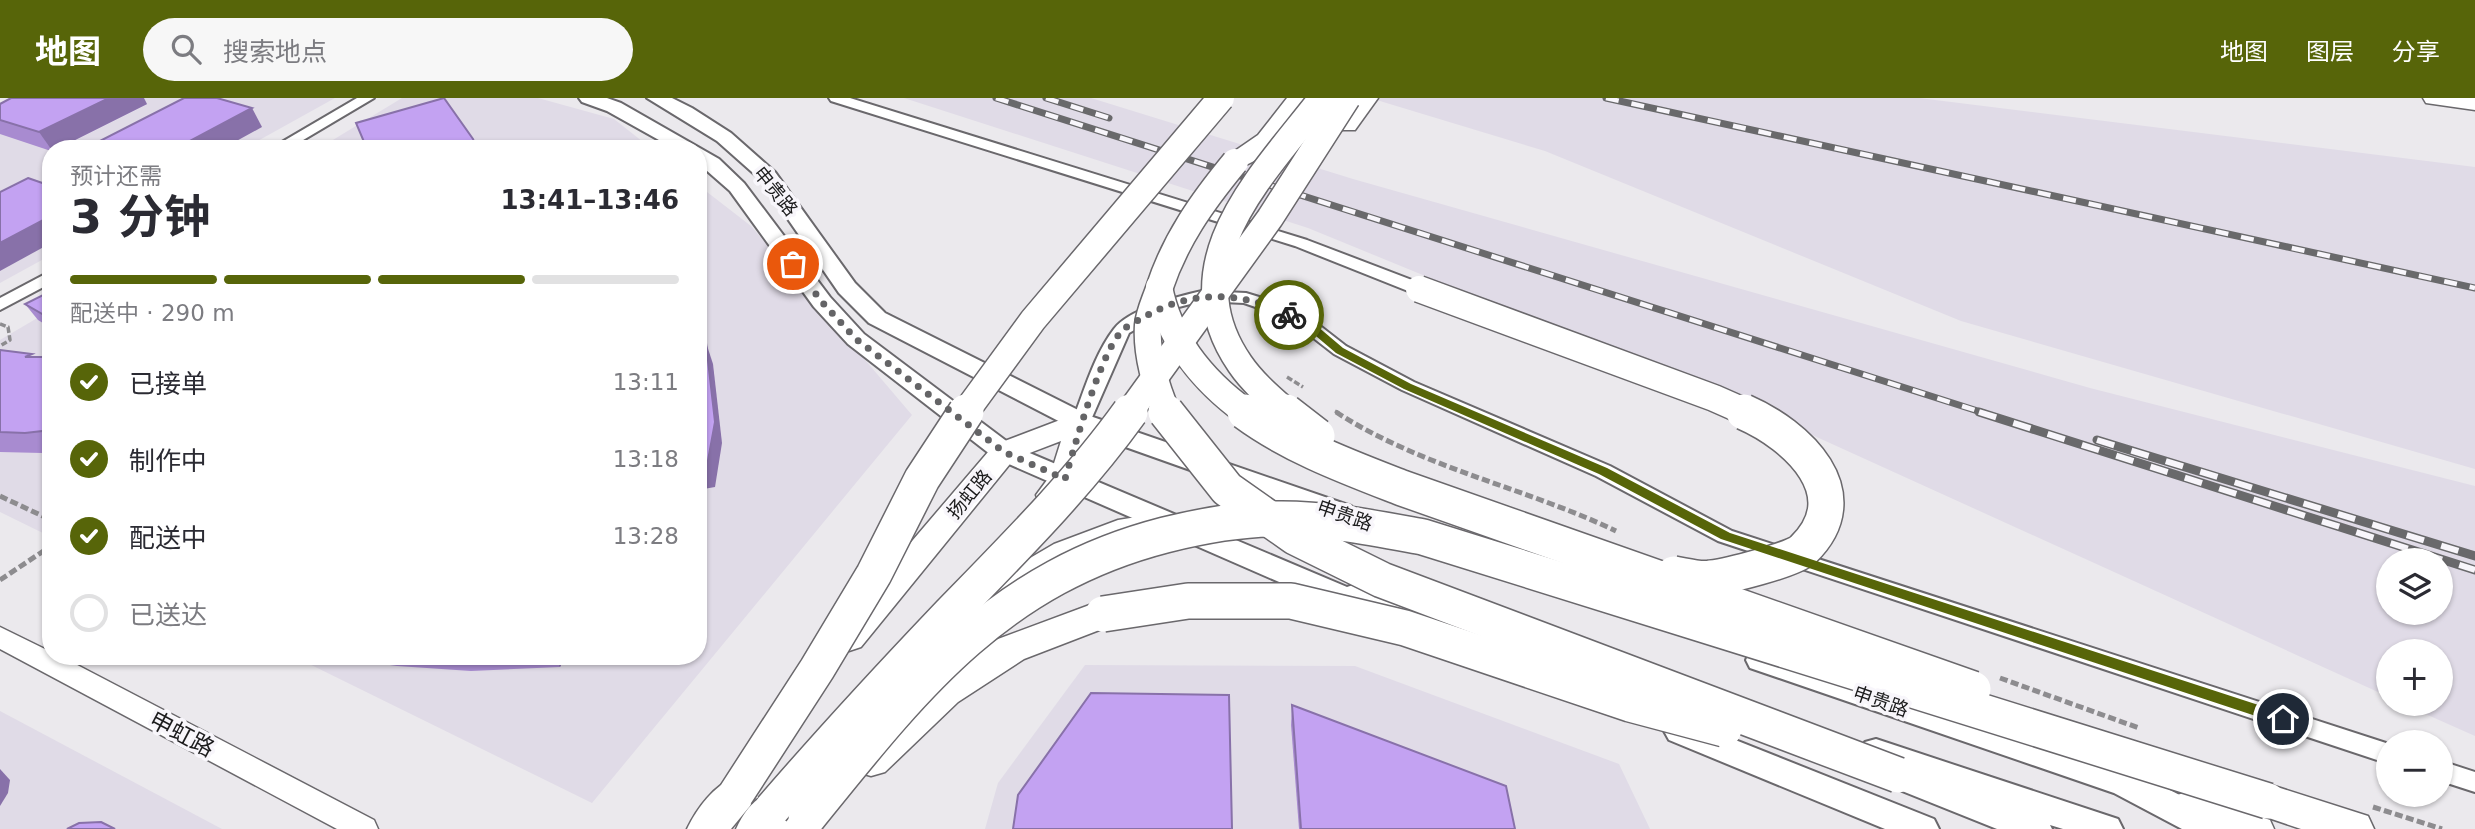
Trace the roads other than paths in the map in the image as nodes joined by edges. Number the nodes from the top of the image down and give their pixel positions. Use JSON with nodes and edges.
{"nodes":[{"id":1,"x":367,"y":98,"type":"edge"},
{"id":2,"x":589,"y":98,"type":"edge"},
{"id":3,"x":657,"y":98,"type":"edge"},
{"id":4,"x":836,"y":98,"type":"edge"},
{"id":5,"x":1221,"y":98,"type":"edge"},
{"id":6,"x":1274,"y":98,"type":"edge"},
{"id":7,"x":1300,"y":98,"type":"edge"},
{"id":8,"x":1322,"y":98,"type":"edge"},
{"id":9,"x":1347,"y":98,"type":"edge"},
{"id":10,"x":1367,"y":98,"type":"edge"},
{"id":11,"x":2434,"y":98,"type":"edge"},
{"id":12,"x":2475,"y":103,"type":"edge"},
{"id":13,"x":293,"y":140,"type":"edge"},
{"id":14,"x":674,"y":140,"type":"edge"},
{"id":15,"x":707,"y":160,"type":"edge"},
{"id":16,"x":1236,"y":162,"type":"junction"},
{"id":17,"x":1270,"y":218,"type":"junction"},
{"id":18,"x":42,"y":281,"type":"edge"},
{"id":19,"x":1158,"y":287,"type":"junction"},
{"id":20,"x":1419,"y":289,"type":"joint"},
{"id":21,"x":0,"y":305,"type":"edge"},
{"id":22,"x":1081,"y":422,"type":"junction"},
{"id":23,"x":1004,"y":452,"type":"junction"},
{"id":24,"x":1382,"y":463,"type":"joint"},
{"id":25,"x":1065,"y":479,"type":"junction"},
{"id":26,"x":1165,"y":523,"type":"junction"},
{"id":27,"x":1604,"y":563,"type":"junction"},
{"id":28,"x":1327,"y":589,"type":"junction"},
{"id":29,"x":948,"y":623,"type":"junction"},
{"id":30,"x":1768,"y":632,"type":"junction"},
{"id":31,"x":0,"y":637,"type":"edge"},
{"id":32,"x":42,"y":659,"type":"edge"},
{"id":33,"x":52,"y":665,"type":"edge"},
{"id":34,"x":1882,"y":702,"type":"junction"},
{"id":35,"x":2376,"y":750,"type":"edge"},
{"id":36,"x":1898,"y":775,"type":"junction"},
{"id":37,"x":2453,"y":775,"type":"edge"},
{"id":38,"x":2475,"y":782,"type":"edge"},
{"id":39,"x":2126,"y":783,"type":"junction"},
{"id":40,"x":2264,"y":815,"type":"edge"},
{"id":41,"x":783,"y":823,"type":"edge"},
{"id":42,"x":355,"y":827,"type":"edge"},
{"id":43,"x":690,"y":829,"type":"edge"},
{"id":44,"x":707,"y":829,"type":"edge"},
{"id":45,"x":1922,"y":829,"type":"edge"},
{"id":46,"x":2035,"y":829,"type":"edge"},
{"id":47,"x":2106,"y":829,"type":"edge"},
{"id":48,"x":2214,"y":829,"type":"edge"},
{"id":49,"x":2354,"y":829,"type":"edge"}],
"edges":[{"from":1,"to":13,"type":"street"},
{"from":2,"to":14,"type":"main road"},
{"from":3,"to":22,"type":"main road","name":"申贵路"},
{"from":4,"to":20,"type":"street"},
{"from":5,"to":44,"type":"highway","bridge":true},
{"from":6,"to":16,"type":"highway"},
{"from":7,"to":16,"type":"highway"},
{"from":8,"to":24,"type":"highway","bridge":true},
{"from":9,"to":17,"type":"highway","bridge":true},
{"from":10,"to":17,"type":"highway","bridge":true},
{"from":11,"to":12,"type":"highway"},
{"from":15,"to":23,"type":"main road","name":"申贵路"},
{"from":16,"to":19,"type":"highway","bridge":true},
{"from":17,"to":41,"type":"highway","bridge":true},
{"from":18,"to":21,"type":"street"},
{"from":19,"to":27,"type":"highway","bridge":true},
{"from":19,"to":36,"type":"highway","bridge":true},
{"from":20,"to":27,"type":"highway","bridge":true},
{"from":22,"to":23,"type":"main road","name":"扬虹路"},
{"from":22,"to":25,"type":"main road"},
{"from":22,"to":34,"type":"main road","name":"申贵路"},
{"from":22,"to":35,"type":"street"},
{"from":23,"to":25,"type":"main road","name":"申贵路"},
{"from":23,"to":43,"type":"main road","name":"扬虹路"},
{"from":24,"to":30,"type":"main road"},
{"from":25,"to":26,"type":"main road","name":"申贵路"},
{"from":25,"to":29,"type":"main road"},
{"from":26,"to":28,"type":"main road","name":"申贵路"},
{"from":26,"to":29,"type":"main road"},
{"from":27,"to":40,"type":"highway","bridge":true},
{"from":28,"to":45,"type":"main road","name":"申贵路"},
{"from":28,"to":47,"type":"main road","name":"申贵路"},
{"from":29,"to":41,"type":"main road"},
{"from":30,"to":34,"type":"main road"},
{"from":30,"to":39,"type":"main road"},
{"from":31,"to":32,"type":"street","name":"申虹路"},
{"from":33,"to":42,"type":"street","name":"申虹路"},
{"from":34,"to":39,"type":"main road","name":"申贵路"},
{"from":36,"to":41,"type":"highway","bridge":true},
{"from":36,"to":46,"type":"main road"},
{"from":37,"to":38,"type":"street"},
{"from":39,"to":40,"type":"street","name":"申贵路"},
{"from":39,"to":48,"type":"main road","name":"申贵路"},
{"from":40,"to":41,"type":"highway","bridge":true},
{"from":40,"to":49,"type":"highway"}]}
